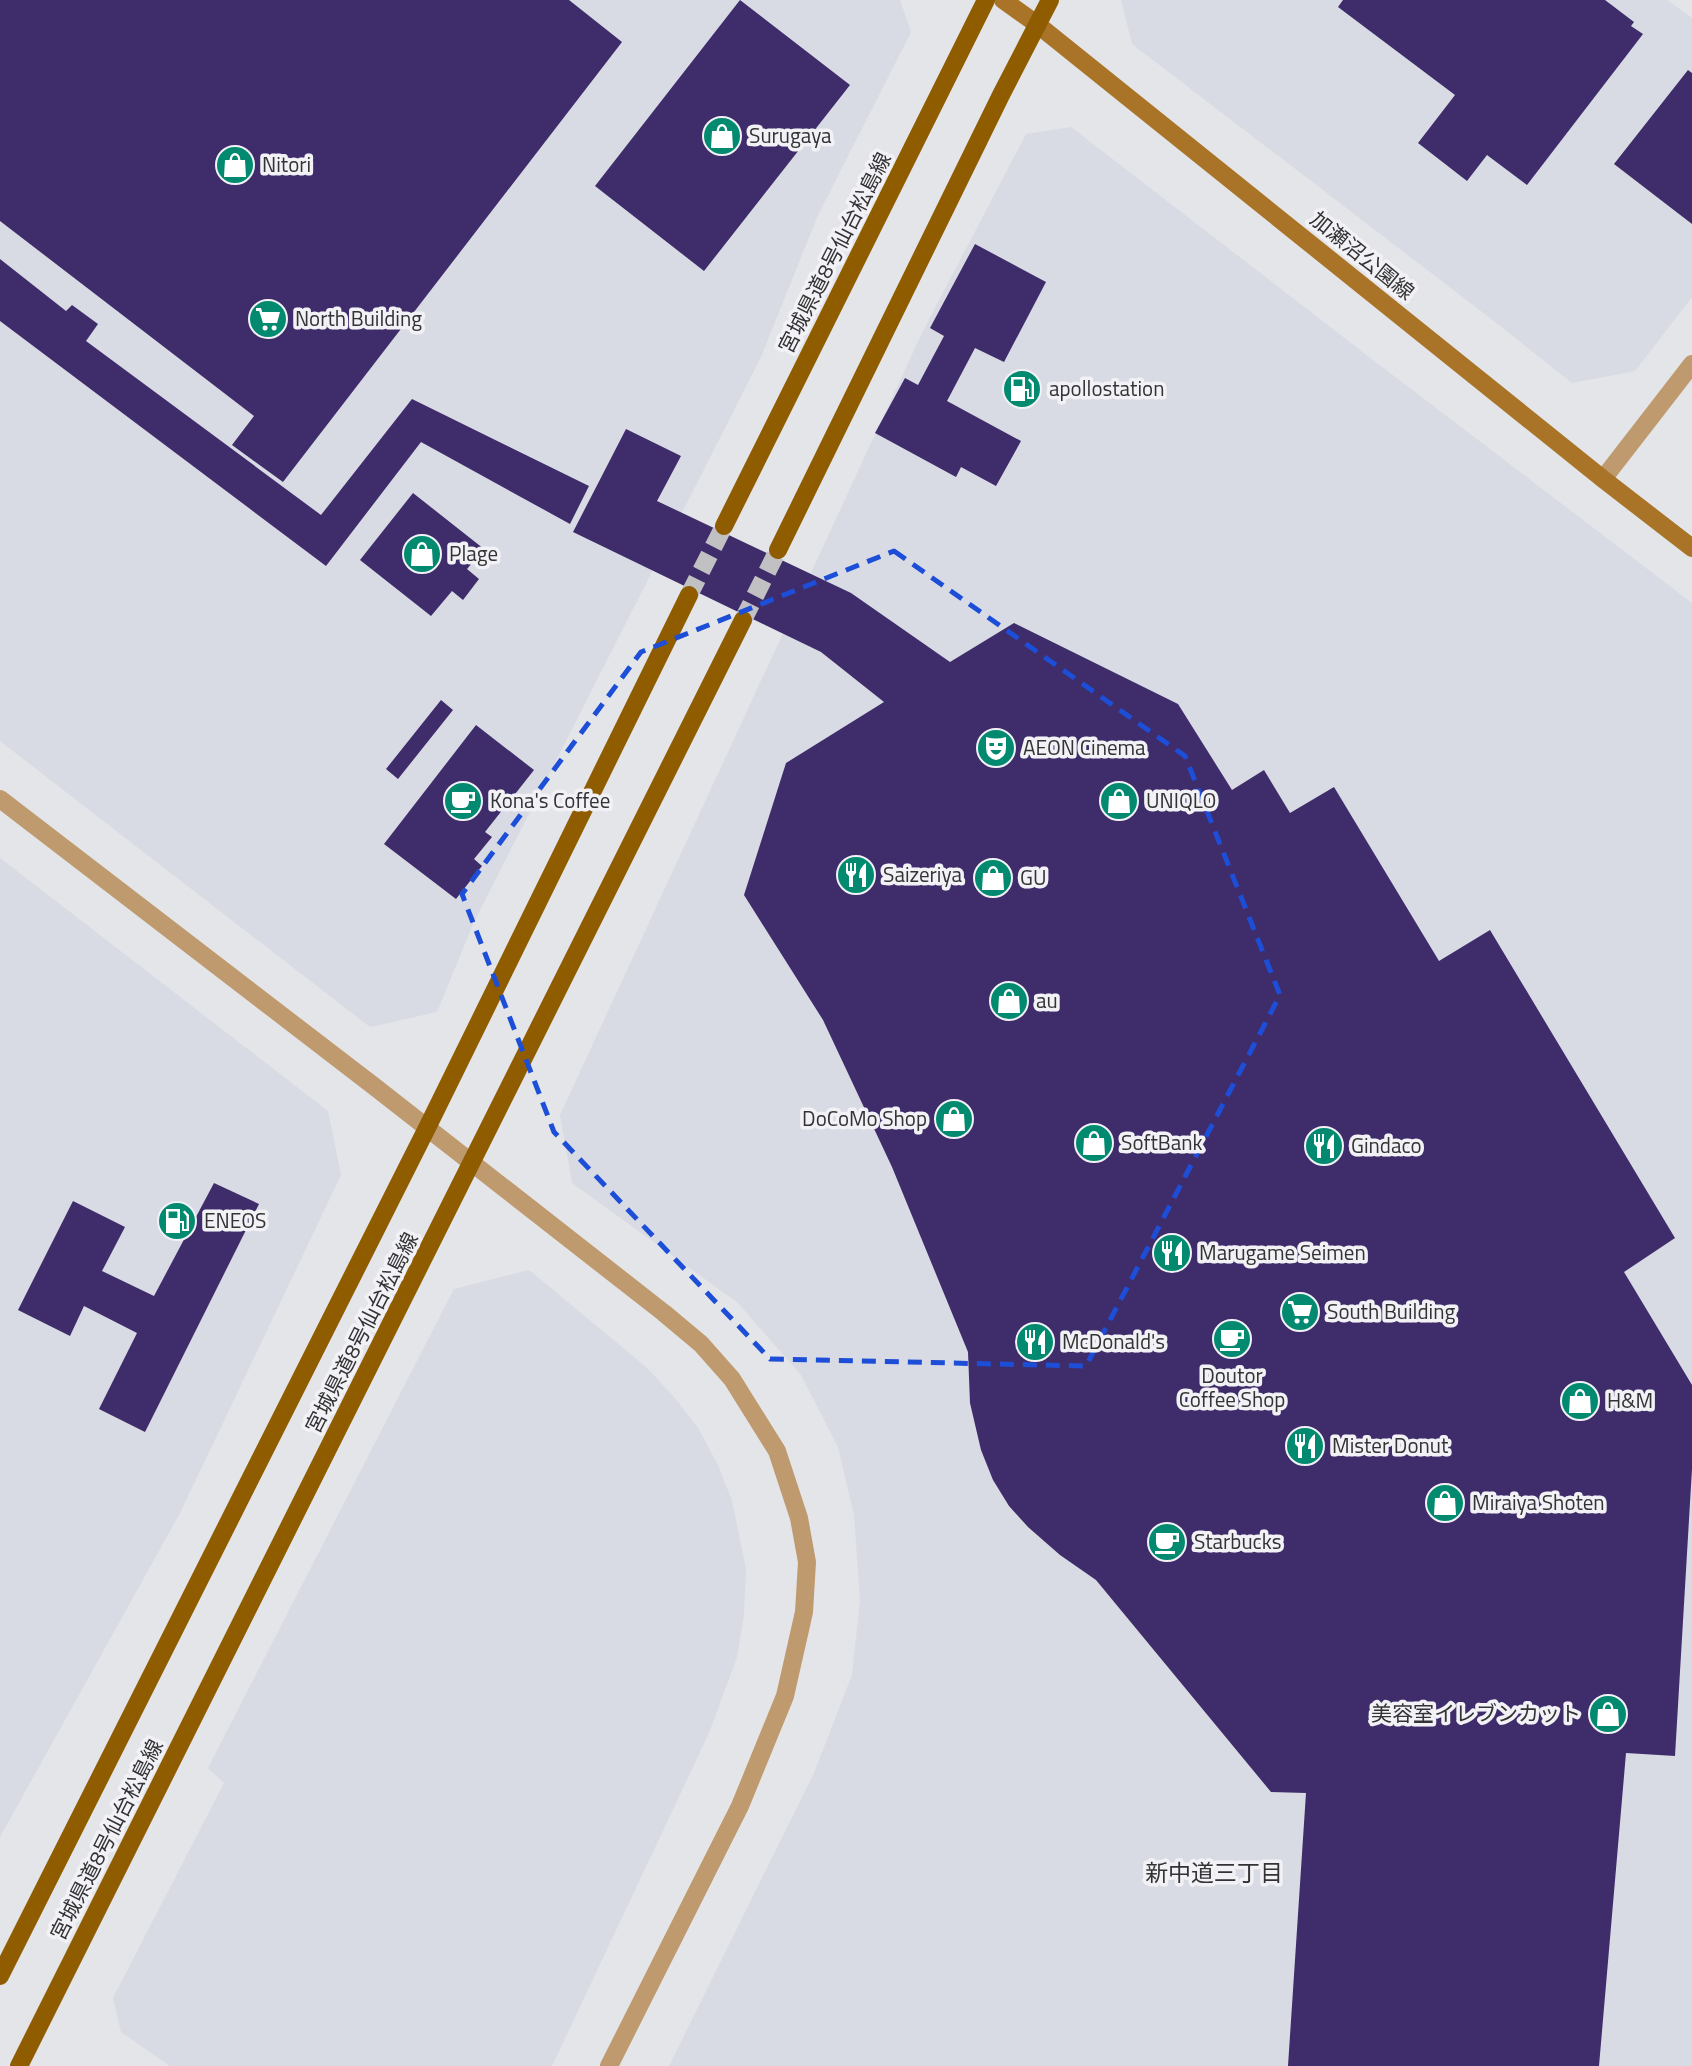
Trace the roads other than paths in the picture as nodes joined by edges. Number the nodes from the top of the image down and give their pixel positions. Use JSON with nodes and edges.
{"nodes":[{"id":1,"x":986,"y":0,"type":"edge"},
{"id":2,"x":1003,"y":0,"type":"edge"},
{"id":3,"x":1050,"y":0,"type":"edge"},
{"id":4,"x":1038,"y":25,"type":"junction"},
{"id":5,"x":1692,"y":364,"type":"edge"},
{"id":6,"x":1603,"y":479,"type":"junction"},
{"id":7,"x":724,"y":526,"type":"tunnel mouth"},
{"id":8,"x":1692,"y":548,"type":"edge"},
{"id":9,"x":778,"y":550,"type":"tunnel mouth"},
{"id":10,"x":689,"y":595,"type":"tunnel mouth"},
{"id":11,"x":743,"y":620,"type":"tunnel mouth"},
{"id":12,"x":0,"y":799,"type":"edge"},
{"id":13,"x":427,"y":1128,"type":"junction"},
{"id":14,"x":472,"y":1163,"type":"junction"},
{"id":15,"x":0,"y":1976,"type":"edge"},
{"id":16,"x":19,"y":2066,"type":"edge"},
{"id":17,"x":609,"y":2066,"type":"edge"}],
"edges":[{"from":1,"to":7,"type":"main road","name":"宮城県道8号仙台松島線"},
{"from":2,"to":4,"type":"main road","name":"加瀬沼公園線"},
{"from":3,"to":4,"type":"main road"},
{"from":4,"to":6,"type":"main road","name":"加瀬沼公園線"},
{"from":4,"to":9,"type":"main road"},
{"from":5,"to":6,"type":"street"},
{"from":6,"to":8,"type":"main road","name":"加瀬沼公園線"},
{"from":10,"to":13,"type":"main road","name":"宮城県道8号仙台松島線"},
{"from":11,"to":14,"type":"main road","name":"宮城県道8号仙台松島線"},
{"from":12,"to":13,"type":"street"},
{"from":13,"to":14,"type":"street"},
{"from":13,"to":15,"type":"main road","name":"宮城県道8号仙台松島線"},
{"from":14,"to":16,"type":"main road","name":"宮城県道8号仙台松島線"},
{"from":14,"to":17,"type":"street"}]}
